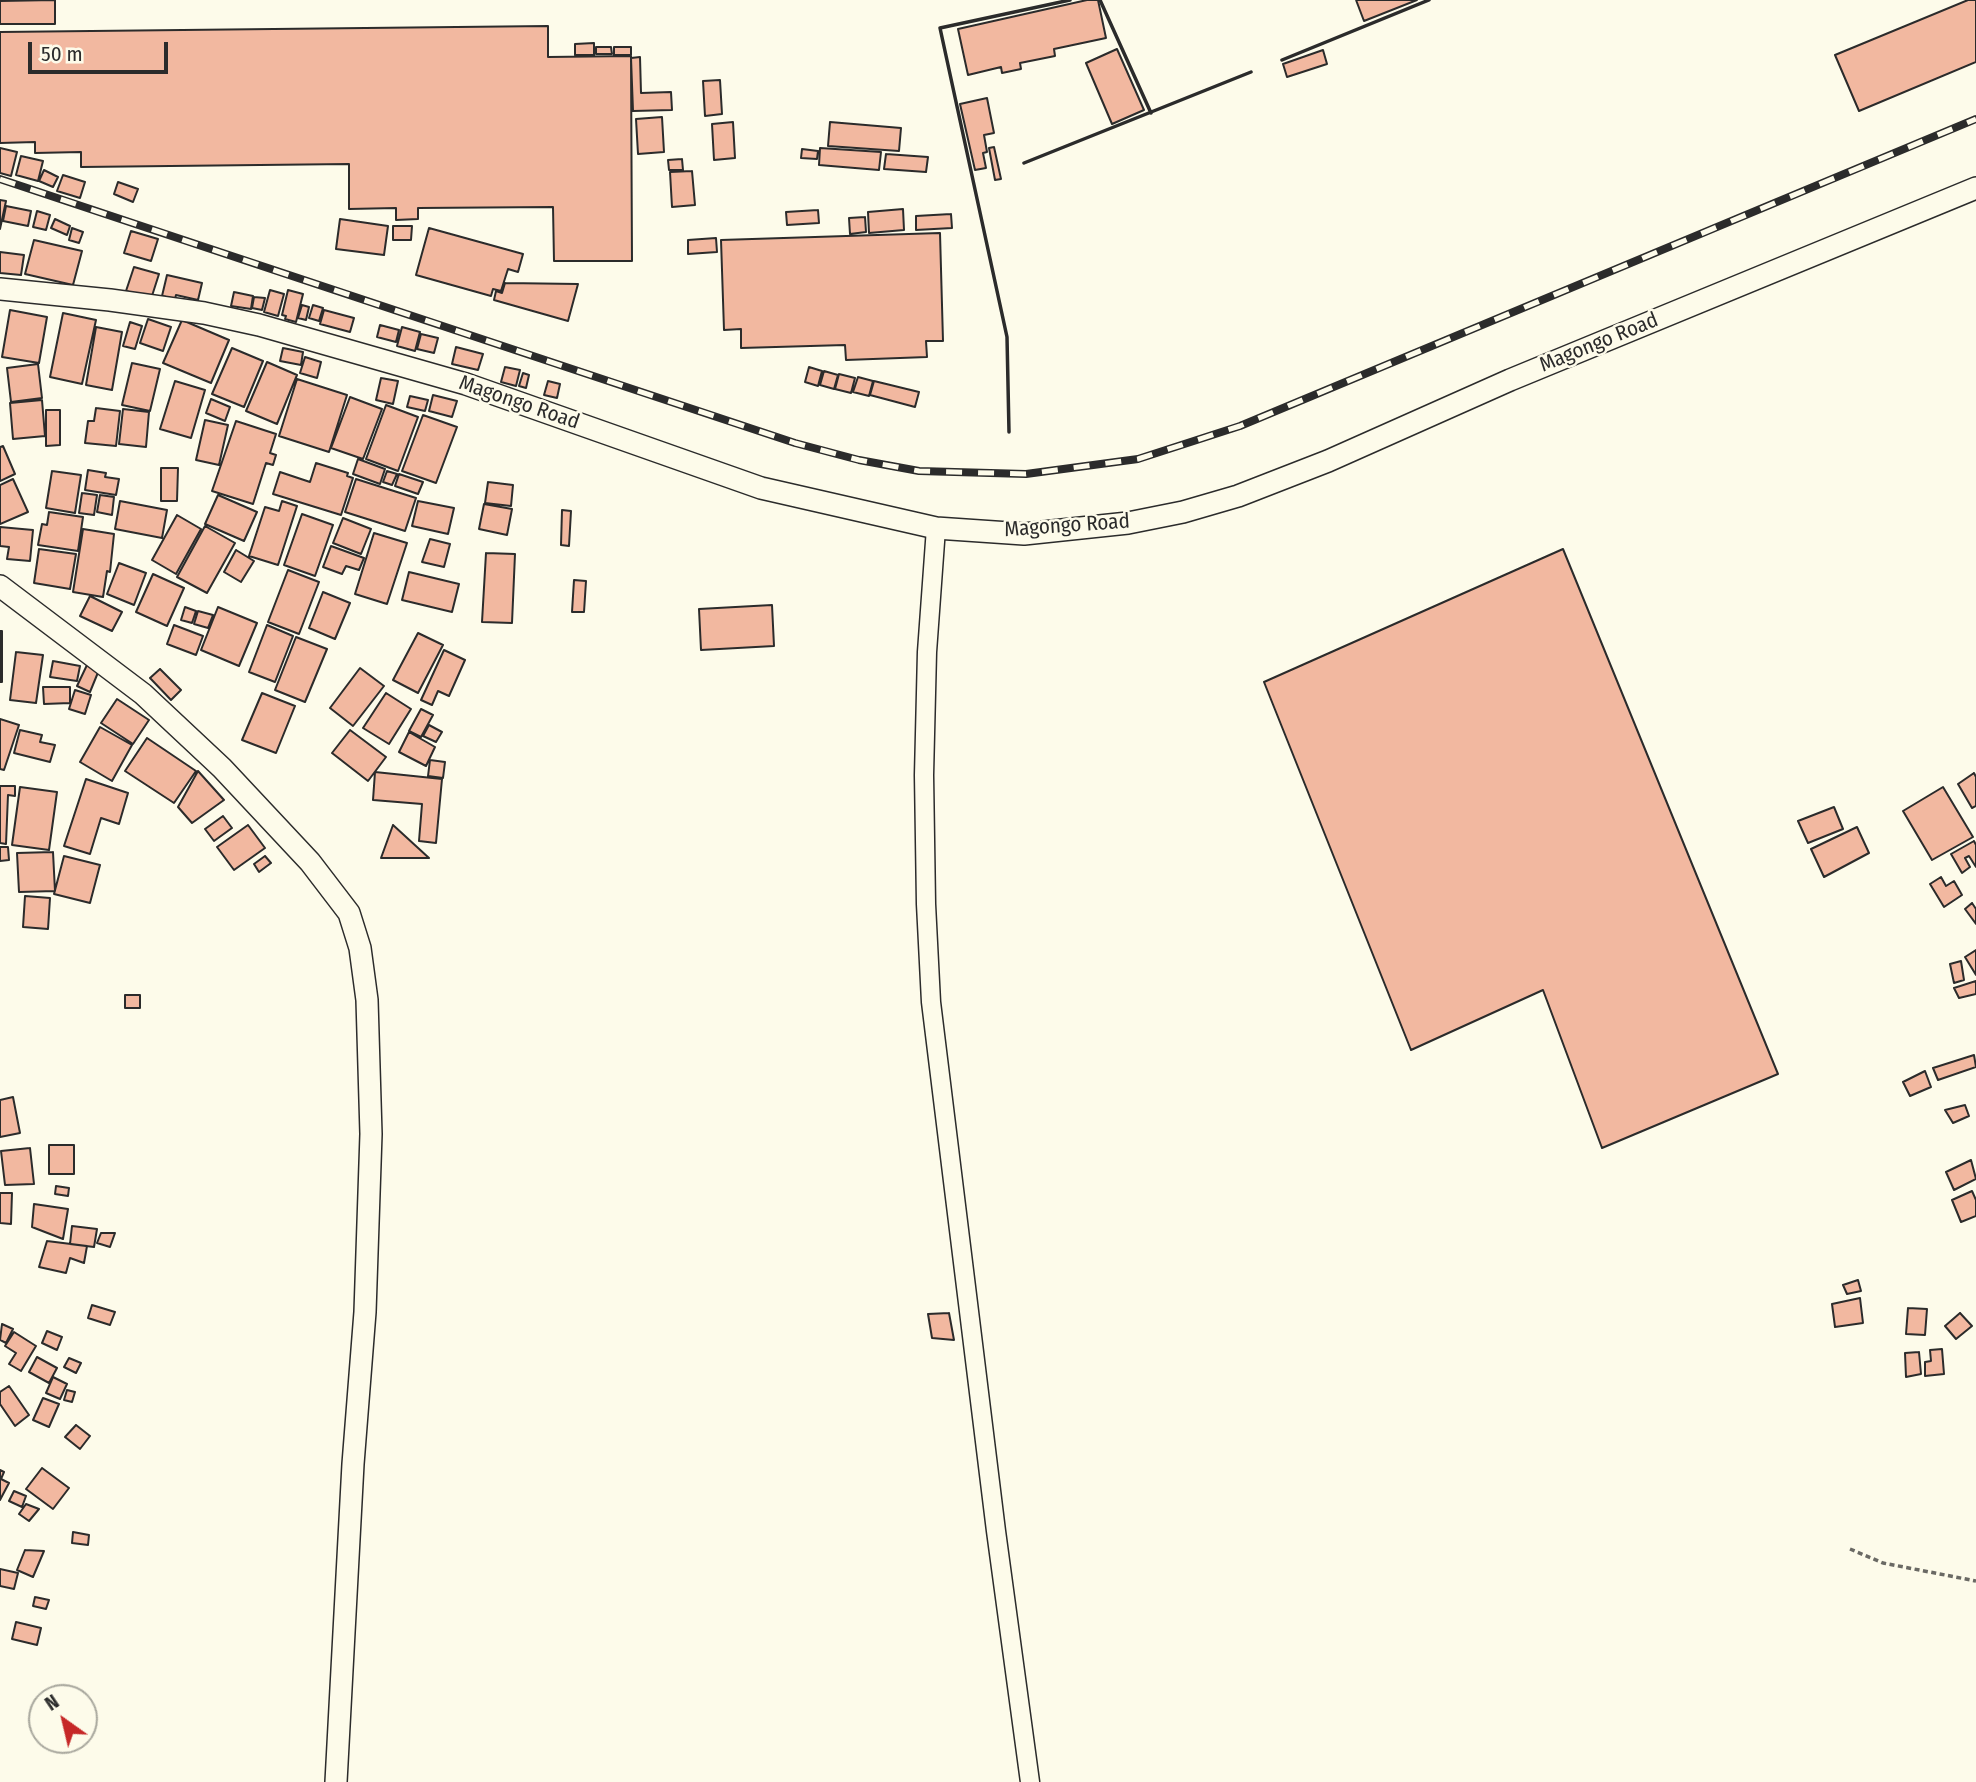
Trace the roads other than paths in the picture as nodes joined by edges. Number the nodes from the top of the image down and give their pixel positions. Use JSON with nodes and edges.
{"nodes":[{"id":1,"x":1976,"y":188,"type":"edge"},
{"id":2,"x":0,"y":289,"type":"edge"},
{"id":3,"x":936,"y":528,"type":"junction"},
{"id":4,"x":0,"y":586,"type":"edge"},
{"id":5,"x":336,"y":1782,"type":"edge"},
{"id":6,"x":1030,"y":1782,"type":"edge"}],
"edges":[{"from":1,"to":3,"type":"street","name":"Magongo Road"},
{"from":2,"to":3,"type":"street","name":"Magongo Road"},
{"from":3,"to":6,"type":"street"},
{"from":4,"to":5,"type":"street"}]}
